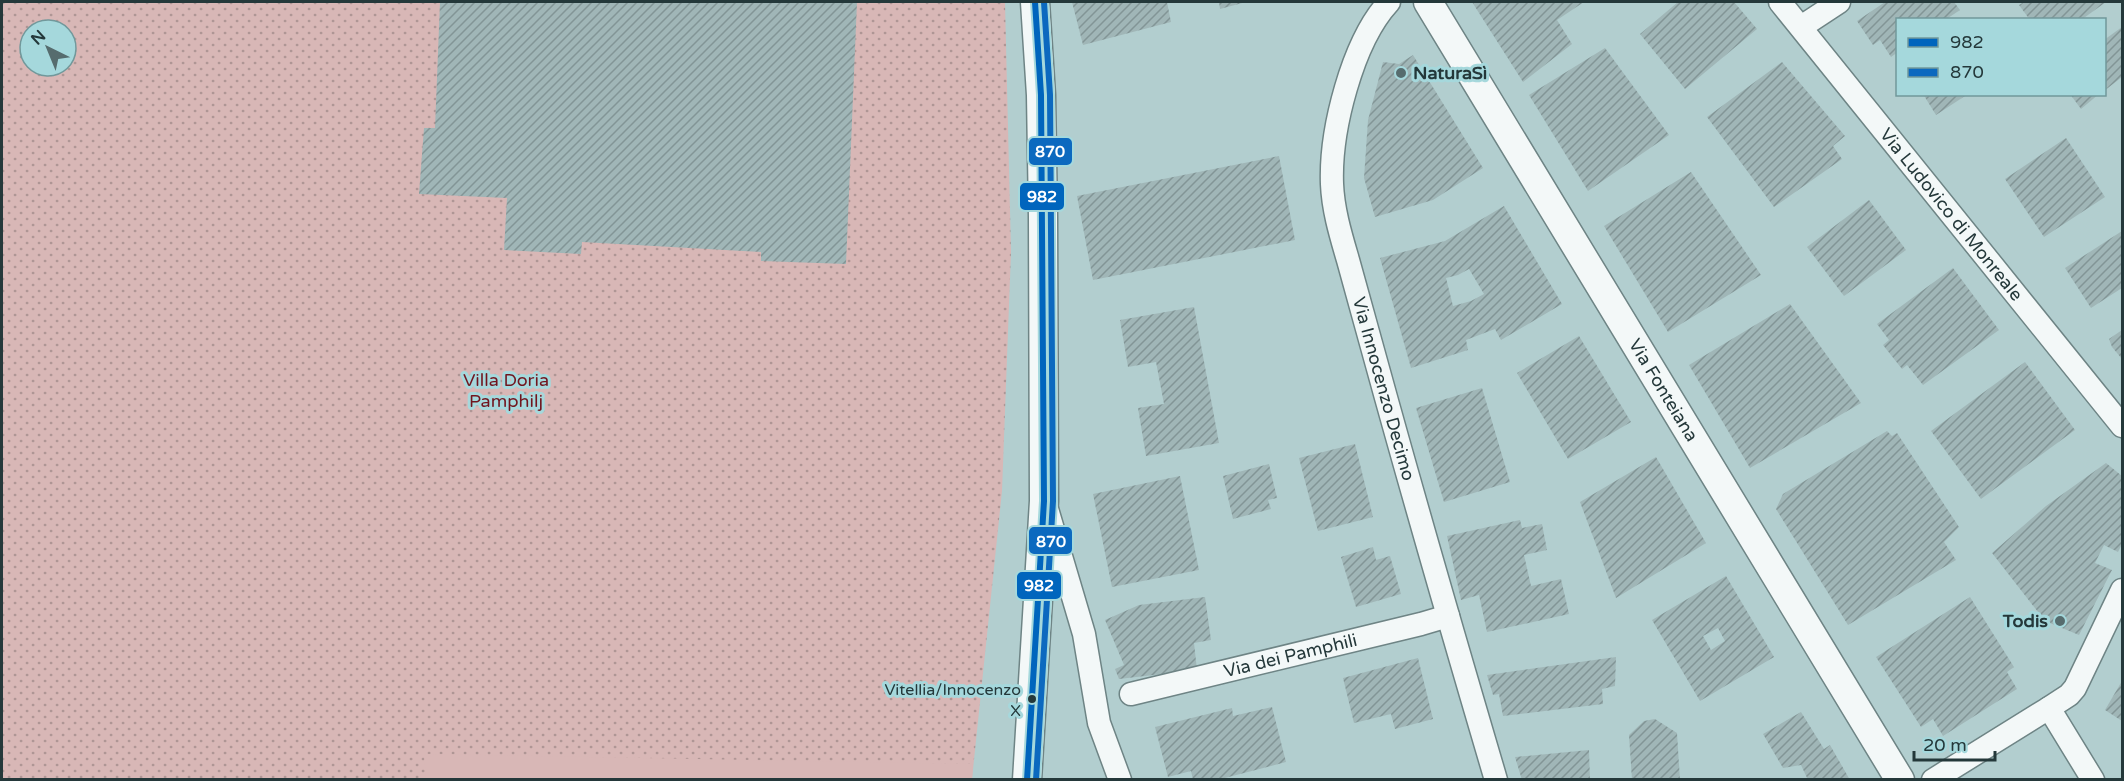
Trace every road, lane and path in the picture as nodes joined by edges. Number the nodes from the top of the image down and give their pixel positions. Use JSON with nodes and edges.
{"nodes":[{"id":1,"x":1035,"y":2,"type":"edge"},
{"id":2,"x":1389,"y":2,"type":"edge"},
{"id":3,"x":1428,"y":2,"type":"edge"},
{"id":4,"x":1780,"y":2,"type":"edge"},
{"id":5,"x":1839,"y":2,"type":"edge"},
{"id":6,"x":1801,"y":27,"type":"junction"},
{"id":7,"x":2122,"y":426,"type":"edge"},
{"id":8,"x":1044,"y":501,"type":"junction"},
{"id":9,"x":2122,"y":590,"type":"edge"},
{"id":10,"x":1448,"y":616,"type":"junction"},
{"id":11,"x":1131,"y":694,"type":"dead end"},
{"id":12,"x":2049,"y":708,"type":"junction"},
{"id":13,"x":1027,"y":780,"type":"edge"},
{"id":14,"x":1120,"y":780,"type":"edge"},
{"id":15,"x":1496,"y":780,"type":"edge"},
{"id":16,"x":1900,"y":780,"type":"edge"},
{"id":17,"x":1933,"y":780,"type":"edge"},
{"id":18,"x":2092,"y":780,"type":"edge"}],
"edges":[{"from":1,"to":8,"type":"street"},
{"from":2,"to":10,"type":"street","name":"Via Innocenzo Decimo"},
{"from":3,"to":16,"type":"street","name":"Via Fonteiana"},
{"from":4,"to":6,"type":"street","name":"Via Ludovico di Monreale"},
{"from":5,"to":6,"type":"street"},
{"from":6,"to":7,"type":"street","name":"Via Ludovico di Monreale"},
{"from":8,"to":13,"type":"street"},
{"from":8,"to":14,"type":"street"},
{"from":9,"to":12,"type":"street"},
{"from":10,"to":11,"type":"street","name":"Via dei Pamphili"},
{"from":10,"to":15,"type":"street","name":"Via Innocenzo Decimo"},
{"from":12,"to":17,"type":"street"},
{"from":12,"to":18,"type":"street"}]}
